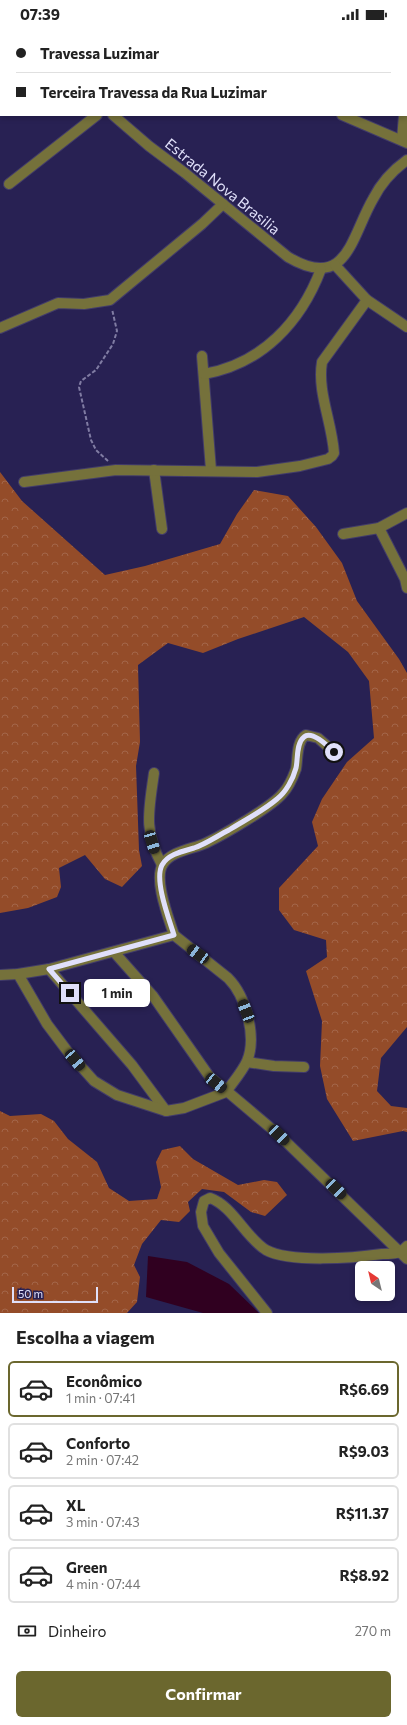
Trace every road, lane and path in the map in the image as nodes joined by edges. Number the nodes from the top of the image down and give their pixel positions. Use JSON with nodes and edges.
{"nodes":[{"id":1,"x":96,"y":116,"type":"edge"},
{"id":2,"x":114,"y":116,"type":"edge"},
{"id":3,"x":344,"y":116,"type":"edge"},
{"id":4,"x":404,"y":116,"type":"edge"},
{"id":5,"x":404,"y":141,"type":"edge"},
{"id":6,"x":407,"y":160,"type":"edge"},
{"id":7,"x":9,"y":184,"type":"dead end"},
{"id":8,"x":223,"y":204,"type":"junction"},
{"id":9,"x":335,"y":265,"type":"junction"},
{"id":10,"x":321,"y":269,"type":"junction"},
{"id":11,"x":110,"y":300,"type":"junction"},
{"id":12,"x":367,"y":300,"type":"junction"},
{"id":13,"x":407,"y":327,"type":"edge"},
{"id":14,"x":0,"y":328,"type":"edge"},
{"id":15,"x":202,"y":356,"type":"dead end"},
{"id":16,"x":204,"y":374,"type":"junction"},
{"id":17,"x":116,"y":470,"type":"junction"},
{"id":18,"x":154,"y":470,"type":"junction"},
{"id":19,"x":211,"y":470,"type":"junction"},
{"id":20,"x":24,"y":482,"type":"dead end"},
{"id":21,"x":407,"y":513,"type":"edge"},
{"id":22,"x":379,"y":528,"type":"junction"},
{"id":23,"x":162,"y":529,"type":"dead end"},
{"id":24,"x":343,"y":534,"type":"dead end"},
{"id":25,"x":407,"y":588,"type":"edge"},
{"id":26,"x":334,"y":752,"type":"dead end"},
{"id":27,"x":154,"y":774,"type":"dead end"},
{"id":28,"x":162,"y":865,"type":"junction"},
{"id":29,"x":174,"y":935,"type":"junction"},
{"id":30,"x":114,"y":952,"type":"junction"},
{"id":31,"x":49,"y":969,"type":"junction"},
{"id":32,"x":18,"y":974,"type":"junction"},
{"id":33,"x":0,"y":975,"type":"edge"},
{"id":34,"x":247,"y":1062,"type":"junction"},
{"id":35,"x":304,"y":1067,"type":"dead end"},
{"id":36,"x":226,"y":1092,"type":"junction"},
{"id":37,"x":166,"y":1111,"type":"junction"},
{"id":38,"x":405,"y":1252,"type":"edge"},
{"id":39,"x":267,"y":1313,"type":"edge"}],
"edges":[{"from":1,"to":7,"type":"street"},
{"from":2,"to":8,"type":"street","name":"Estrada Nova Brasilia"},
{"from":3,"to":5,"type":"street"},
{"from":4,"to":5,"type":"street"},
{"from":6,"to":9,"type":"street"},
{"from":8,"to":10,"type":"street","name":"Estrada Nova Brasilia"},
{"from":8,"to":11,"type":"street"},
{"from":9,"to":10,"type":"street"},
{"from":9,"to":12,"type":"street"},
{"from":10,"to":16,"type":"street"},
{"from":11,"to":14,"type":"street"},
{"from":11,"to":17,"type":"path"},
{"from":12,"to":13,"type":"street"},
{"from":12,"to":19,"type":"street"},
{"from":15,"to":16,"type":"street"},
{"from":16,"to":19,"type":"street"},
{"from":17,"to":18,"type":"street"},
{"from":17,"to":20,"type":"street"},
{"from":18,"to":19,"type":"street"},
{"from":18,"to":23,"type":"street"},
{"from":21,"to":22,"type":"street"},
{"from":22,"to":24,"type":"street"},
{"from":22,"to":25,"type":"street"},
{"from":26,"to":28,"type":"street"},
{"from":27,"to":28,"type":"street"},
{"from":28,"to":29,"type":"street"},
{"from":29,"to":30,"type":"street"},
{"from":29,"to":34,"type":"street"},
{"from":30,"to":31,"type":"street"},
{"from":30,"to":36,"type":"street"},
{"from":31,"to":32,"type":"street"},
{"from":31,"to":37,"type":"street"},
{"from":32,"to":33,"type":"street"},
{"from":32,"to":37,"type":"street"},
{"from":34,"to":35,"type":"street"},
{"from":34,"to":36,"type":"street"},
{"from":36,"to":37,"type":"street"},
{"from":36,"to":38,"type":"street"},
{"from":38,"to":39,"type":"street"}]}
